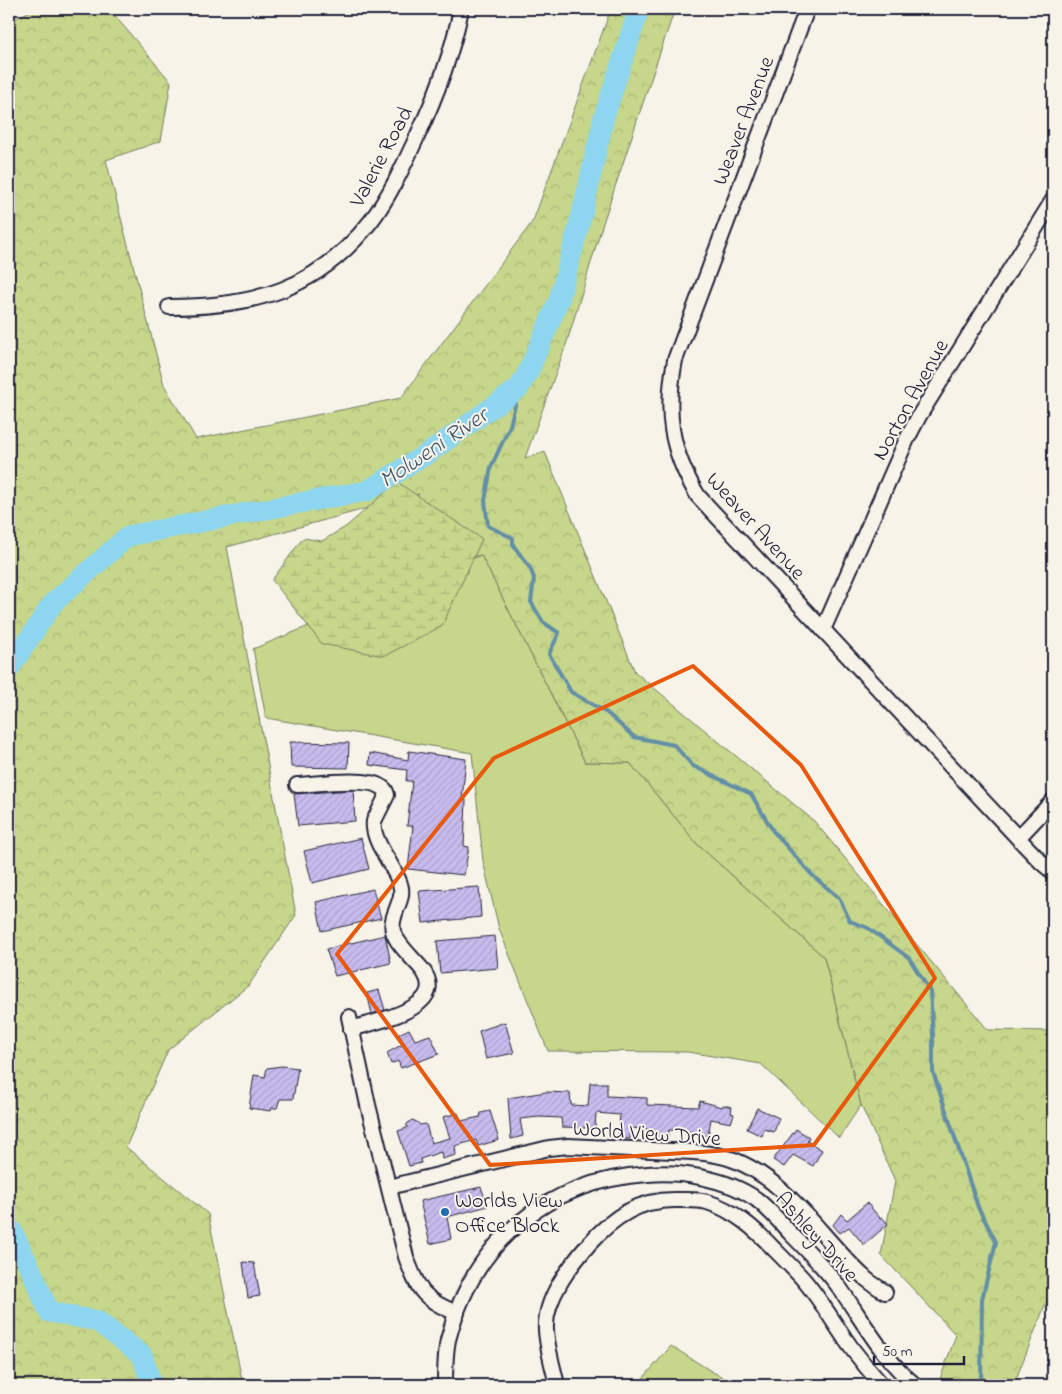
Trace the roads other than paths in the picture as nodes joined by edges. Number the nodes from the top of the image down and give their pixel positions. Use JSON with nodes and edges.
{"nodes":[{"id":1,"x":461,"y":9,"type":"edge"},
{"id":2,"x":807,"y":9,"type":"edge"},
{"id":3,"x":1053,"y":200,"type":"edge"},
{"id":4,"x":169,"y":307,"type":"dead end"},
{"id":5,"x":823,"y":630,"type":"junction"},
{"id":6,"x":296,"y":786,"type":"dead end"},
{"id":7,"x":1053,"y":801,"type":"edge"},
{"id":8,"x":1018,"y":838,"type":"junction"},
{"id":9,"x":1053,"y":872,"type":"edge"},
{"id":10,"x":389,"y":1187,"type":"junction"},
{"id":11,"x":885,"y":1292,"type":"dead end"},
{"id":12,"x":457,"y":1313,"type":"junction"},
{"id":13,"x":445,"y":1385,"type":"edge"},
{"id":14,"x":557,"y":1385,"type":"edge"},
{"id":15,"x":882,"y":1385,"type":"edge"},
{"id":16,"x":915,"y":1385,"type":"edge"}],
"edges":[{"from":1,"to":4,"type":"street","name":"Valerie Road"},
{"from":2,"to":5,"type":"street","name":"Weaver Avenue"},
{"from":3,"to":5,"type":"street","name":"Norton Avenue"},
{"from":5,"to":8,"type":"street","name":"Weaver Avenue"},
{"from":6,"to":10,"type":"street"},
{"from":7,"to":8,"type":"street"},
{"from":8,"to":9,"type":"street","name":"Weaver Avenue"},
{"from":10,"to":11,"type":"street","name":"World View Drive"},
{"from":10,"to":12,"type":"street"},
{"from":12,"to":13,"type":"street","name":"Ashley Drive"},
{"from":12,"to":16,"type":"street","name":"Ashley Drive"},
{"from":14,"to":15,"type":"street"}]}
